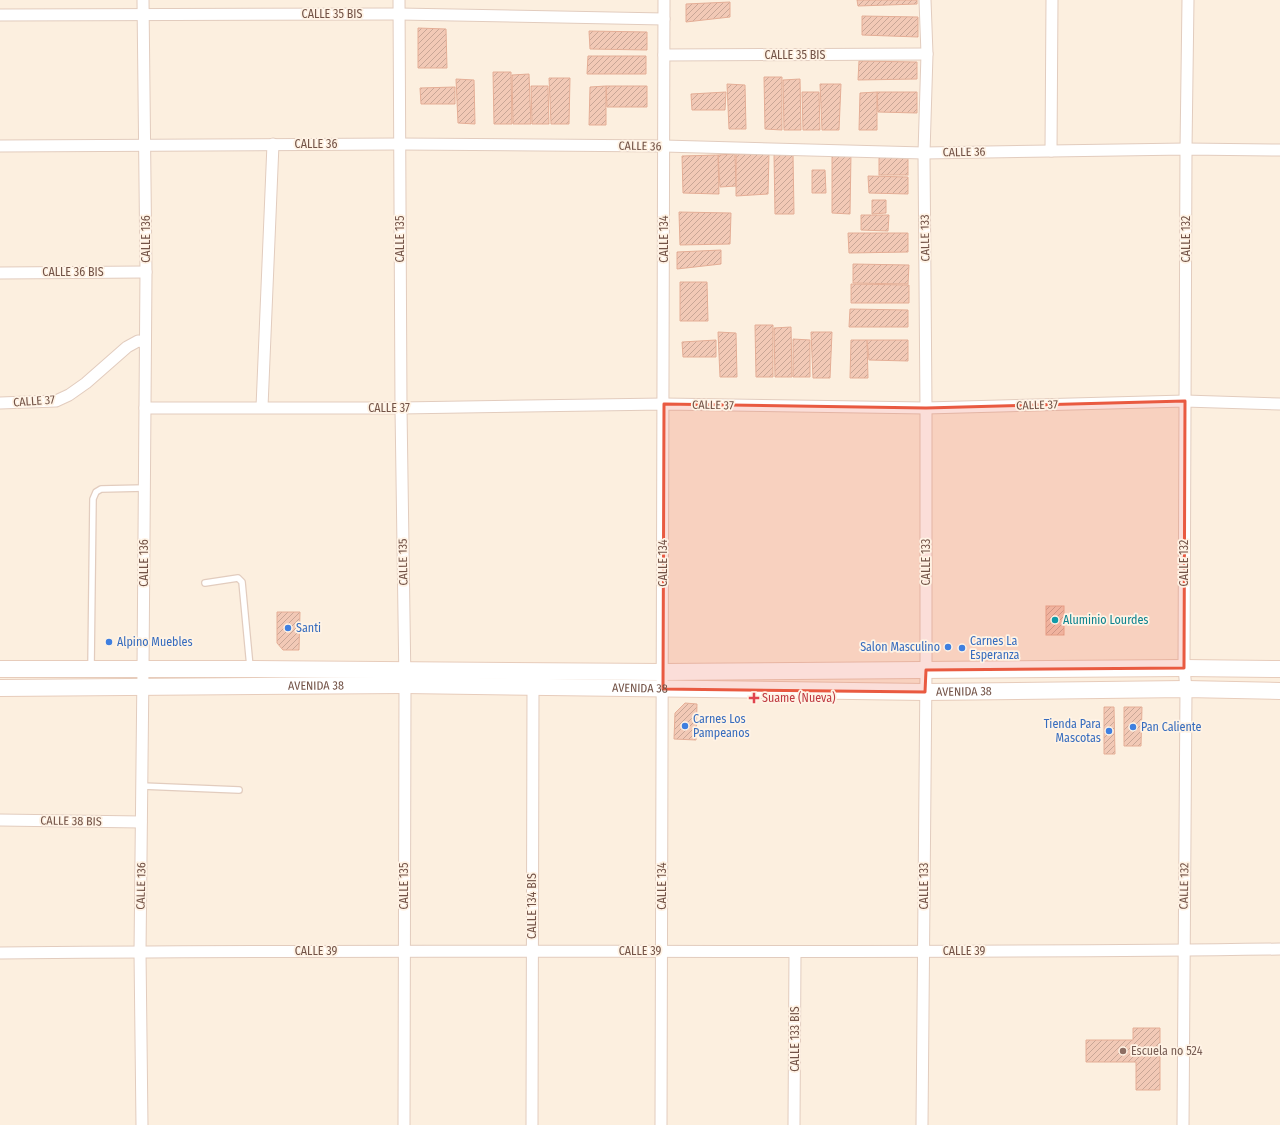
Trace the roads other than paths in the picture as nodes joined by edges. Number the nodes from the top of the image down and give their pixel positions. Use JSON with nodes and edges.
{"nodes":[{"id":1,"x":143,"y":0,"type":"edge"},
{"id":2,"x":399,"y":0,"type":"edge"},
{"id":3,"x":664,"y":0,"type":"edge"},
{"id":4,"x":925,"y":0,"type":"edge"},
{"id":5,"x":1052,"y":0,"type":"edge"},
{"id":6,"x":1188,"y":0,"type":"edge"},
{"id":7,"x":143,"y":14,"type":"junction"},
{"id":8,"x":399,"y":14,"type":"junction"},
{"id":9,"x":0,"y":15,"type":"edge"},
{"id":10,"x":664,"y":19,"type":"junction"},
{"id":11,"x":927,"y":54,"type":"junction"},
{"id":12,"x":664,"y":55,"type":"junction"},
{"id":13,"x":273,"y":144,"type":"junction"},
{"id":14,"x":399,"y":144,"type":"junction"},
{"id":15,"x":145,"y":145,"type":"junction"},
{"id":16,"x":0,"y":146,"type":"edge"},
{"id":17,"x":664,"y":146,"type":"junction"},
{"id":18,"x":1186,"y":149,"type":"junction"},
{"id":19,"x":1280,"y":150,"type":"edge"},
{"id":20,"x":1051,"y":151,"type":"junction"},
{"id":21,"x":924,"y":153,"type":"junction"},
{"id":22,"x":0,"y":272,"type":"edge"},
{"id":23,"x":146,"y":272,"type":"junction"},
{"id":24,"x":145,"y":342,"type":"junction"},
{"id":25,"x":1185,"y":401,"type":"junction"},
{"id":26,"x":0,"y":403,"type":"edge"},
{"id":27,"x":664,"y":404,"type":"junction"},
{"id":28,"x":1280,"y":404,"type":"edge"},
{"id":29,"x":262,"y":407,"type":"junction"},
{"id":30,"x":145,"y":408,"type":"junction"},
{"id":31,"x":401,"y":408,"type":"junction"},
{"id":32,"x":926,"y":408,"type":"junction"},
{"id":33,"x":145,"y":488,"type":"junction"},
{"id":34,"x":205,"y":583,"type":"dead end"},
{"id":35,"x":1184,"y":668,"type":"junction"},
{"id":36,"x":0,"y":669,"type":"edge"},
{"id":37,"x":91,"y":669,"type":"junction"},
{"id":38,"x":143,"y":669,"type":"junction"},
{"id":39,"x":250,"y":669,"type":"junction"},
{"id":40,"x":1280,"y":669,"type":"edge"},
{"id":41,"x":926,"y":670,"type":"junction"},
{"id":42,"x":662,"y":672,"type":"junction"},
{"id":43,"x":405,"y":678,"type":"junction"},
{"id":44,"x":0,"y":688,"type":"edge"},
{"id":45,"x":143,"y":688,"type":"junction"},
{"id":46,"x":533,"y":688,"type":"junction"},
{"id":47,"x":663,"y":689,"type":"junction"},
{"id":48,"x":1186,"y":689,"type":"junction"},
{"id":49,"x":1280,"y":690,"type":"edge"},
{"id":50,"x":925,"y":692,"type":"junction"},
{"id":51,"x":142,"y":786,"type":"junction"},
{"id":52,"x":239,"y":790,"type":"dead end"},
{"id":53,"x":0,"y":820,"type":"edge"},
{"id":54,"x":141,"y":822,"type":"junction"},
{"id":55,"x":1280,"y":949,"type":"edge"},
{"id":56,"x":1183,"y":950,"type":"junction"},
{"id":57,"x":404,"y":951,"type":"junction"},
{"id":58,"x":661,"y":951,"type":"junction"},
{"id":59,"x":140,"y":952,"type":"junction"},
{"id":60,"x":532,"y":952,"type":"junction"},
{"id":61,"x":924,"y":952,"type":"junction"},
{"id":62,"x":0,"y":953,"type":"edge"},
{"id":63,"x":795,"y":953,"type":"junction"},
{"id":64,"x":142,"y":1125,"type":"edge"},
{"id":65,"x":404,"y":1125,"type":"edge"},
{"id":66,"x":532,"y":1125,"type":"edge"},
{"id":67,"x":661,"y":1125,"type":"edge"},
{"id":68,"x":794,"y":1125,"type":"edge"},
{"id":69,"x":922,"y":1125,"type":"edge"},
{"id":70,"x":1183,"y":1125,"type":"edge"}],
"edges":[{"from":1,"to":7,"type":"street","name":"CALLE 136"},
{"from":2,"to":8,"type":"street","name":"CALLE 135"},
{"from":3,"to":10,"type":"street","name":"CALLE 134"},
{"from":4,"to":11,"type":"street","name":"CALLE 133"},
{"from":5,"to":20,"type":"street"},
{"from":6,"to":18,"type":"street","name":"CALLE 132"},
{"from":7,"to":8,"type":"street","name":"CALLE 35 BIS"},
{"from":7,"to":9,"type":"street","name":"CALLE 35 BIS"},
{"from":7,"to":15,"type":"street","name":"CALLE 136"},
{"from":8,"to":10,"type":"street","name":"CALLE 35 BIS"},
{"from":8,"to":14,"type":"street","name":"CALLE 135"},
{"from":10,"to":12,"type":"street","name":"CALLE 134"},
{"from":11,"to":12,"type":"street","name":"CALLE 35 BIS"},
{"from":11,"to":21,"type":"street","name":"CALLE 133"},
{"from":12,"to":17,"type":"street","name":"CALLE 134"},
{"from":13,"to":14,"type":"street","name":"CALLE 36"},
{"from":13,"to":15,"type":"street","name":"CALLE 36"},
{"from":13,"to":29,"type":"street"},
{"from":14,"to":17,"type":"street","name":"CALLE 36"},
{"from":14,"to":31,"type":"street","name":"CALLE 135"},
{"from":15,"to":16,"type":"street","name":"CALLE 36"},
{"from":15,"to":23,"type":"street","name":"CALLE 136"},
{"from":17,"to":21,"type":"street","name":"CALLE 36"},
{"from":17,"to":27,"type":"street","name":"CALLE 134"},
{"from":18,"to":19,"type":"street","name":"CALLE 36"},
{"from":18,"to":20,"type":"street","name":"CALLE 36"},
{"from":18,"to":25,"type":"street","name":"CALLE 132"},
{"from":20,"to":21,"type":"street","name":"CALLE 36"},
{"from":21,"to":32,"type":"street","name":"CALLE 133"},
{"from":22,"to":23,"type":"street","name":"CALLE 36 BIS"},
{"from":23,"to":24,"type":"street","name":"CALLE 136"},
{"from":24,"to":26,"type":"street","name":"CALLE 37"},
{"from":24,"to":30,"type":"street","name":"CALLE 136"},
{"from":25,"to":28,"type":"street","name":"CALLE 37"},
{"from":25,"to":32,"type":"street","name":"CALLE 37"},
{"from":25,"to":35,"type":"street","name":"CALLE 132"},
{"from":27,"to":31,"type":"street","name":"CALLE 37"},
{"from":27,"to":32,"type":"street","name":"CALLE 37"},
{"from":27,"to":42,"type":"street","name":"CALLE 134"},
{"from":29,"to":30,"type":"street","name":"CALLE 37"},
{"from":29,"to":31,"type":"street","name":"CALLE 37"},
{"from":30,"to":33,"type":"street","name":"CALLE 136"},
{"from":31,"to":43,"type":"street","name":"CALLE 135"},
{"from":32,"to":41,"type":"street","name":"CALLE 133"},
{"from":33,"to":37,"type":"lane"},
{"from":33,"to":38,"type":"street","name":"CALLE 136"},
{"from":34,"to":39,"type":"lane"},
{"from":35,"to":40,"type":"main road","name":"AVENIDA 38"},
{"from":35,"to":41,"type":"main road","name":"AVENIDA 38"},
{"from":35,"to":48,"type":"street","name":"CALLE 132"},
{"from":36,"to":37,"type":"main road","name":"AVENIDA 38"},
{"from":37,"to":38,"type":"main road","name":"AVENIDA 38"},
{"from":38,"to":39,"type":"main road","name":"AVENIDA 38"},
{"from":38,"to":45,"type":"street","name":"CALLE 136"},
{"from":39,"to":43,"type":"main road","name":"AVENIDA 38"},
{"from":41,"to":42,"type":"main road","name":"AVENIDA 38"},
{"from":41,"to":50,"type":"street","name":"CALLE 133"},
{"from":42,"to":43,"type":"main road","name":"AVENIDA 38"},
{"from":42,"to":47,"type":"street","name":"CALLE 134"},
{"from":43,"to":45,"type":"main road","name":"AVENIDA 38"},
{"from":43,"to":46,"type":"main road","name":"AVENIDA 38"},
{"from":43,"to":57,"type":"street","name":"CALLE 135"},
{"from":44,"to":45,"type":"main road","name":"AVENIDA 38"},
{"from":45,"to":51,"type":"street","name":"CALLE 136"},
{"from":46,"to":47,"type":"main road","name":"AVENIDA 38"},
{"from":46,"to":60,"type":"street","name":"CALLE 134 BIS"},
{"from":47,"to":50,"type":"main road","name":"AVENIDA 38"},
{"from":47,"to":58,"type":"street","name":"CALLE 134"},
{"from":48,"to":49,"type":"main road","name":"AVENIDA 38"},
{"from":48,"to":50,"type":"main road","name":"AVENIDA 38"},
{"from":48,"to":56,"type":"street","name":"CALLE 132"},
{"from":50,"to":61,"type":"street","name":"CALLE 133"},
{"from":51,"to":52,"type":"lane"},
{"from":51,"to":54,"type":"street","name":"CALLE 136"},
{"from":53,"to":54,"type":"street","name":"CALLE 38 BIS"},
{"from":54,"to":59,"type":"street","name":"CALLE 136"},
{"from":55,"to":56,"type":"street","name":"CALLE 39"},
{"from":56,"to":61,"type":"street","name":"CALLE 39"},
{"from":56,"to":70,"type":"street","name":"CALLE 132"},
{"from":57,"to":59,"type":"street","name":"CALLE 39"},
{"from":57,"to":60,"type":"street","name":"CALLE 39"},
{"from":57,"to":65,"type":"street","name":"CALLE 135"},
{"from":58,"to":60,"type":"street","name":"CALLE 39"},
{"from":58,"to":63,"type":"street","name":"CALLE 39"},
{"from":58,"to":67,"type":"street","name":"CALLE 134"},
{"from":59,"to":62,"type":"street","name":"CALLE 39"},
{"from":59,"to":64,"type":"street","name":"CALLE 136"},
{"from":60,"to":66,"type":"street","name":"CALLE 134 BIS"},
{"from":61,"to":63,"type":"street","name":"CALLE 39"},
{"from":61,"to":69,"type":"street","name":"CALLE 133"},
{"from":63,"to":68,"type":"street","name":"CALLE 133 BIS"}]}
